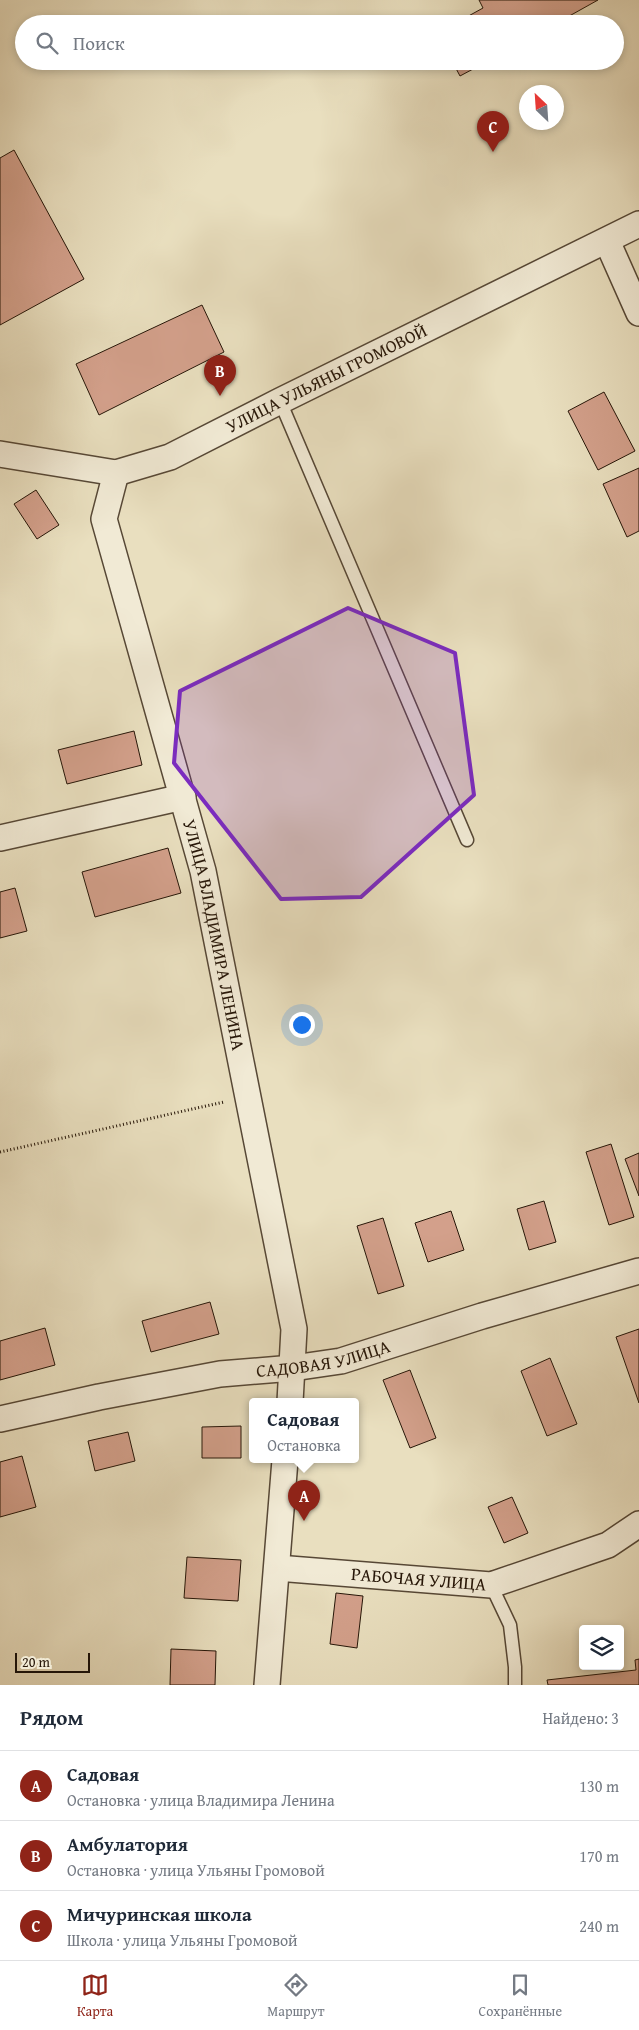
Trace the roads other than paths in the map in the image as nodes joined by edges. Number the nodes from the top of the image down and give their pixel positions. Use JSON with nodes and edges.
{"nodes":[{"id":1,"x":639,"y":224,"type":"edge"},
{"id":2,"x":607,"y":240,"type":"junction"},
{"id":3,"x":639,"y":313,"type":"edge"},
{"id":4,"x":280,"y":401,"type":"junction"},
{"id":5,"x":0,"y":454,"type":"edge"},
{"id":6,"x":116,"y":473,"type":"junction"},
{"id":7,"x":183,"y":798,"type":"junction"},
{"id":8,"x":0,"y":838,"type":"edge"},
{"id":9,"x":467,"y":840,"type":"dead end"},
{"id":10,"x":639,"y":1271,"type":"edge"},
{"id":11,"x":293,"y":1368,"type":"junction"},
{"id":12,"x":290,"y":1398,"type":"edge"},
{"id":13,"x":0,"y":1419,"type":"edge"},
{"id":14,"x":285,"y":1463,"type":"edge"},
{"id":15,"x":639,"y":1524,"type":"edge"},
{"id":16,"x":277,"y":1568,"type":"junction"},
{"id":17,"x":491,"y":1585,"type":"junction"},
{"id":18,"x":267,"y":1685,"type":"edge"},
{"id":19,"x":515,"y":1685,"type":"edge"}],
"edges":[{"from":1,"to":2,"type":"street","name":"УЛИЦА УЛЬЯНЫ ГРОМОВОЙ"},
{"from":2,"to":3,"type":"street"},
{"from":2,"to":4,"type":"street","name":"УЛИЦА УЛЬЯНЫ ГРОМОВОЙ"},
{"from":4,"to":6,"type":"street","name":"УЛИЦА УЛЬЯНЫ ГРОМОВОЙ"},
{"from":4,"to":9,"type":"lane"},
{"from":5,"to":6,"type":"street","name":"УЛИЦА УЛЬЯНЫ ГРОМОВОЙ"},
{"from":6,"to":7,"type":"street","name":"УЛИЦА ВЛАДИМИРА ЛЕНИНА"},
{"from":7,"to":8,"type":"street"},
{"from":7,"to":11,"type":"street","name":"УЛИЦА ВЛАДИМИРА ЛЕНИНА"},
{"from":10,"to":11,"type":"street","name":"САДОВАЯ УЛИЦА"},
{"from":11,"to":12,"type":"street","name":"УЛИЦА ВЛАДИМИРА ЛЕНИНА"},
{"from":11,"to":13,"type":"street","name":"САДОВАЯ УЛИЦА"},
{"from":14,"to":16,"type":"street"},
{"from":15,"to":17,"type":"street","name":"РАБОЧАЯ УЛИЦА"},
{"from":16,"to":17,"type":"street","name":"РАБОЧАЯ УЛИЦА"},
{"from":16,"to":18,"type":"street"},
{"from":17,"to":19,"type":"lane"}]}
